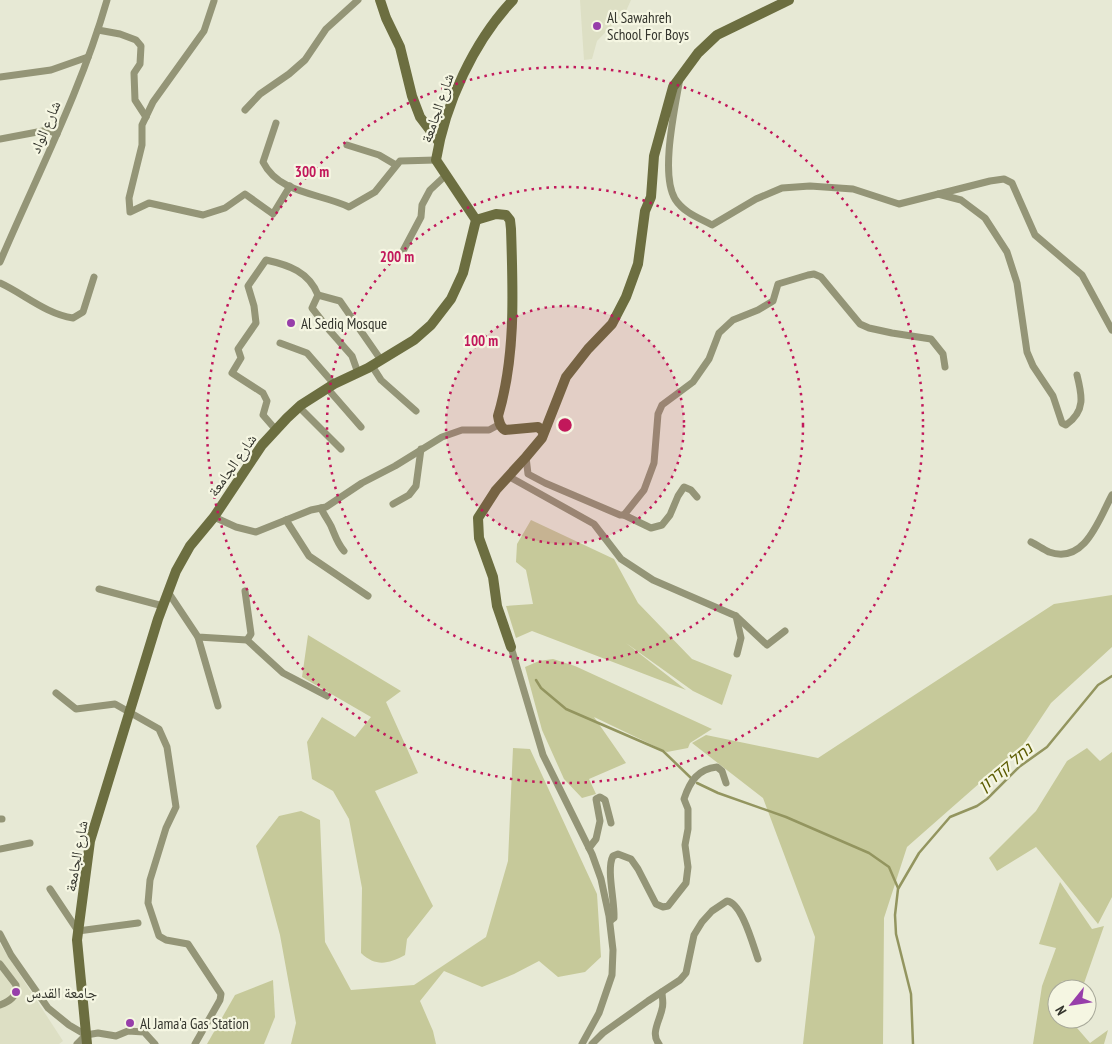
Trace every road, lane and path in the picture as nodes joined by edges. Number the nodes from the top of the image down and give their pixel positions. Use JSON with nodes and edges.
{"nodes":[{"id":1,"x":107,"y":0,"type":"edge"},
{"id":2,"x":358,"y":0,"type":"edge"},
{"id":3,"x":380,"y":0,"type":"edge"},
{"id":4,"x":513,"y":0,"type":"edge"},
{"id":5,"x":789,"y":0,"type":"edge"},
{"id":6,"x":214,"y":1,"type":"edge"},
{"id":7,"x":98,"y":30,"type":"junction"},
{"id":8,"x":88,"y":58,"type":"junction"},
{"id":9,"x":681,"y":75,"type":"junction"},
{"id":10,"x":0,"y":77,"type":"edge"},
{"id":11,"x":245,"y":110,"type":"dead end"},
{"id":12,"x":146,"y":117,"type":"junction"},
{"id":13,"x":276,"y":123,"type":"dead end"},
{"id":14,"x":57,"y":134,"type":"junction"},
{"id":15,"x":0,"y":139,"type":"edge"},
{"id":16,"x":439,"y":142,"type":"junction"},
{"id":17,"x":347,"y":145,"type":"dead end"},
{"id":18,"x":436,"y":160,"type":"junction"},
{"id":19,"x":396,"y":165,"type":"junction"},
{"id":20,"x":445,"y":176,"type":"junction"},
{"id":21,"x":290,"y":186,"type":"junction"},
{"id":22,"x":938,"y":194,"type":"junction"},
{"id":23,"x":476,"y":220,"type":"junction"},
{"id":24,"x":3,"y":245,"type":"edge"},
{"id":25,"x":403,"y":252,"type":"dead end"},
{"id":26,"x":0,"y":262,"type":"edge"},
{"id":27,"x":94,"y":277,"type":"dead end"},
{"id":28,"x":0,"y":284,"type":"edge"},
{"id":29,"x":318,"y":296,"type":"junction"},
{"id":30,"x":1112,"y":330,"type":"edge"},
{"id":31,"x":280,"y":343,"type":"dead end"},
{"id":32,"x":376,"y":363,"type":"junction"},
{"id":33,"x":945,"y":367,"type":"dead end"},
{"id":34,"x":358,"y":373,"type":"junction"},
{"id":35,"x":1077,"y":375,"type":"dead end"},
{"id":36,"x":330,"y":386,"type":"junction"},
{"id":37,"x":299,"y":407,"type":"junction"},
{"id":38,"x":416,"y":410,"type":"dead end"},
{"id":39,"x":500,"y":424,"type":"junction"},
{"id":40,"x":362,"y":427,"type":"dead end"},
{"id":41,"x":276,"y":430,"type":"junction"},
{"id":42,"x":543,"y":431,"type":"junction"},
{"id":43,"x":341,"y":448,"type":"dead end"},
{"id":44,"x":421,"y":449,"type":"junction"},
{"id":45,"x":526,"y":458,"type":"junction"},
{"id":46,"x":508,"y":476,"type":"junction"},
{"id":47,"x":1112,"y":495,"type":"edge"},
{"id":48,"x":697,"y":497,"type":"dead end"},
{"id":49,"x":393,"y":504,"type":"dead end"},
{"id":50,"x":321,"y":508,"type":"junction"},
{"id":51,"x":624,"y":515,"type":"junction"},
{"id":52,"x":214,"y":518,"type":"junction"},
{"id":53,"x":286,"y":520,"type":"junction"},
{"id":54,"x":1032,"y":542,"type":"dead end"},
{"id":55,"x":344,"y":551,"type":"dead end"},
{"id":56,"x":99,"y":589,"type":"dead end"},
{"id":57,"x":245,"y":591,"type":"dead end"},
{"id":58,"x":168,"y":592,"type":"junction"},
{"id":59,"x":368,"y":596,"type":"dead end"},
{"id":60,"x":163,"y":606,"type":"junction"},
{"id":61,"x":736,"y":616,"type":"junction"},
{"id":62,"x":785,"y":631,"type":"dead end"},
{"id":63,"x":198,"y":637,"type":"junction"},
{"id":64,"x":248,"y":640,"type":"junction"},
{"id":65,"x":511,"y":647,"type":"joint"},
{"id":66,"x":737,"y":654,"type":"dead end"},
{"id":67,"x":56,"y":693,"type":"dead end"},
{"id":68,"x":326,"y":696,"type":"dead end"},
{"id":69,"x":218,"y":706,"type":"dead end"},
{"id":70,"x":129,"y":712,"type":"junction"},
{"id":71,"x":726,"y":783,"type":"dead end"},
{"id":72,"x":611,"y":823,"type":"dead end"},
{"id":73,"x":30,"y":843,"type":"dead end"},
{"id":74,"x":0,"y":848,"type":"edge"},
{"id":75,"x":589,"y":848,"type":"junction"},
{"id":76,"x":50,"y":889,"type":"dead end"},
{"id":77,"x":610,"y":921,"type":"junction"},
{"id":78,"x":138,"y":923,"type":"dead end"},
{"id":79,"x":78,"y":931,"type":"junction"},
{"id":80,"x":0,"y":934,"type":"edge"},
{"id":81,"x":758,"y":958,"type":"dead end"},
{"id":82,"x":0,"y":964,"type":"edge"},
{"id":83,"x":662,"y":992,"type":"junction"},
{"id":84,"x":0,"y":1006,"type":"edge"},
{"id":85,"x":87,"y":1041,"type":"edge"},
{"id":86,"x":656,"y":1043,"type":"edge"},
{"id":87,"x":77,"y":1044,"type":"edge"},
{"id":88,"x":155,"y":1044,"type":"edge"},
{"id":89,"x":195,"y":1044,"type":"edge"},
{"id":90,"x":582,"y":1044,"type":"edge"},
{"id":91,"x":592,"y":1044,"type":"edge"}],
"edges":[{"from":1,"to":7,"type":"street","name":"شارع الواد"},
{"from":2,"to":11,"type":"street"},
{"from":3,"to":16,"type":"street"},
{"from":4,"to":16,"type":"street","name":"شارع الجامعة"},
{"from":5,"to":9,"type":"street"},
{"from":6,"to":12,"type":"street"},
{"from":7,"to":8,"type":"street","name":"شارع الواد"},
{"from":7,"to":12,"type":"street"},
{"from":8,"to":10,"type":"street"},
{"from":8,"to":14,"type":"street","name":"شارع الواد"},
{"from":9,"to":22,"type":"street"},
{"from":9,"to":42,"type":"street"},
{"from":12,"to":21,"type":"street"},
{"from":13,"to":21,"type":"street"},
{"from":14,"to":15,"type":"street"},
{"from":14,"to":24,"type":"street","name":"شارع الواد"},
{"from":16,"to":18,"type":"street","name":"شارع الجامعة"},
{"from":17,"to":19,"type":"street"},
{"from":18,"to":19,"type":"street"},
{"from":18,"to":20,"type":"street","name":"شارع الجامعة"},
{"from":19,"to":21,"type":"street"},
{"from":20,"to":23,"type":"street","name":"شارع الجامعة"},
{"from":20,"to":25,"type":"street"},
{"from":22,"to":30,"type":"street"},
{"from":22,"to":35,"type":"street"},
{"from":23,"to":32,"type":"street","name":"شارع الجامعة"},
{"from":23,"to":39,"type":"street"},
{"from":24,"to":26,"type":"street","name":"شارع الواد"},
{"from":27,"to":28,"type":"street"},
{"from":29,"to":32,"type":"street"},
{"from":29,"to":34,"type":"street"},
{"from":29,"to":41,"type":"street"},
{"from":31,"to":36,"type":"street"},
{"from":32,"to":34,"type":"street","name":"شارع الجامعة"},
{"from":32,"to":38,"type":"street"},
{"from":33,"to":51,"type":"street"},
{"from":34,"to":36,"type":"street","name":"شارع الجامعة"},
{"from":36,"to":37,"type":"street","name":"شارع الجامعة"},
{"from":36,"to":40,"type":"street"},
{"from":37,"to":41,"type":"street","name":"شارع الجامعة"},
{"from":37,"to":43,"type":"street"},
{"from":39,"to":42,"type":"street"},
{"from":39,"to":44,"type":"street"},
{"from":41,"to":52,"type":"street","name":"شارع الجامعة"},
{"from":42,"to":45,"type":"street"},
{"from":44,"to":49,"type":"street"},
{"from":44,"to":50,"type":"street"},
{"from":45,"to":46,"type":"street"},
{"from":45,"to":51,"type":"street"},
{"from":46,"to":61,"type":"street"},
{"from":46,"to":65,"type":"street"},
{"from":47,"to":54,"type":"street"},
{"from":48,"to":51,"type":"street"},
{"from":50,"to":53,"type":"street"},
{"from":50,"to":55,"type":"street"},
{"from":52,"to":53,"type":"street"},
{"from":52,"to":58,"type":"street","name":"شارع الجامعة"},
{"from":53,"to":59,"type":"street"},
{"from":56,"to":60,"type":"street"},
{"from":57,"to":64,"type":"street"},
{"from":58,"to":60,"type":"street","name":"شارع الجامعة"},
{"from":58,"to":63,"type":"street"},
{"from":60,"to":70,"type":"street","name":"شارع الجامعة"},
{"from":61,"to":62,"type":"street"},
{"from":61,"to":66,"type":"street"},
{"from":63,"to":64,"type":"street"},
{"from":63,"to":69,"type":"street"},
{"from":64,"to":68,"type":"street"},
{"from":65,"to":75,"type":"street"},
{"from":67,"to":70,"type":"street"},
{"from":70,"to":79,"type":"street","name":"شارع الجامعة"},
{"from":70,"to":89,"type":"street"},
{"from":71,"to":77,"type":"street"},
{"from":72,"to":75,"type":"street"},
{"from":73,"to":74,"type":"street"},
{"from":75,"to":77,"type":"street"},
{"from":76,"to":79,"type":"street"},
{"from":77,"to":90,"type":"street"},
{"from":78,"to":79,"type":"street"},
{"from":79,"to":85,"type":"street","name":"شارع الجامعة"},
{"from":80,"to":85,"type":"street"},
{"from":81,"to":83,"type":"street"},
{"from":82,"to":84,"type":"street"},
{"from":83,"to":86,"type":"street"},
{"from":83,"to":91,"type":"street"},
{"from":85,"to":87,"type":"street"},
{"from":85,"to":88,"type":"street"}]}
